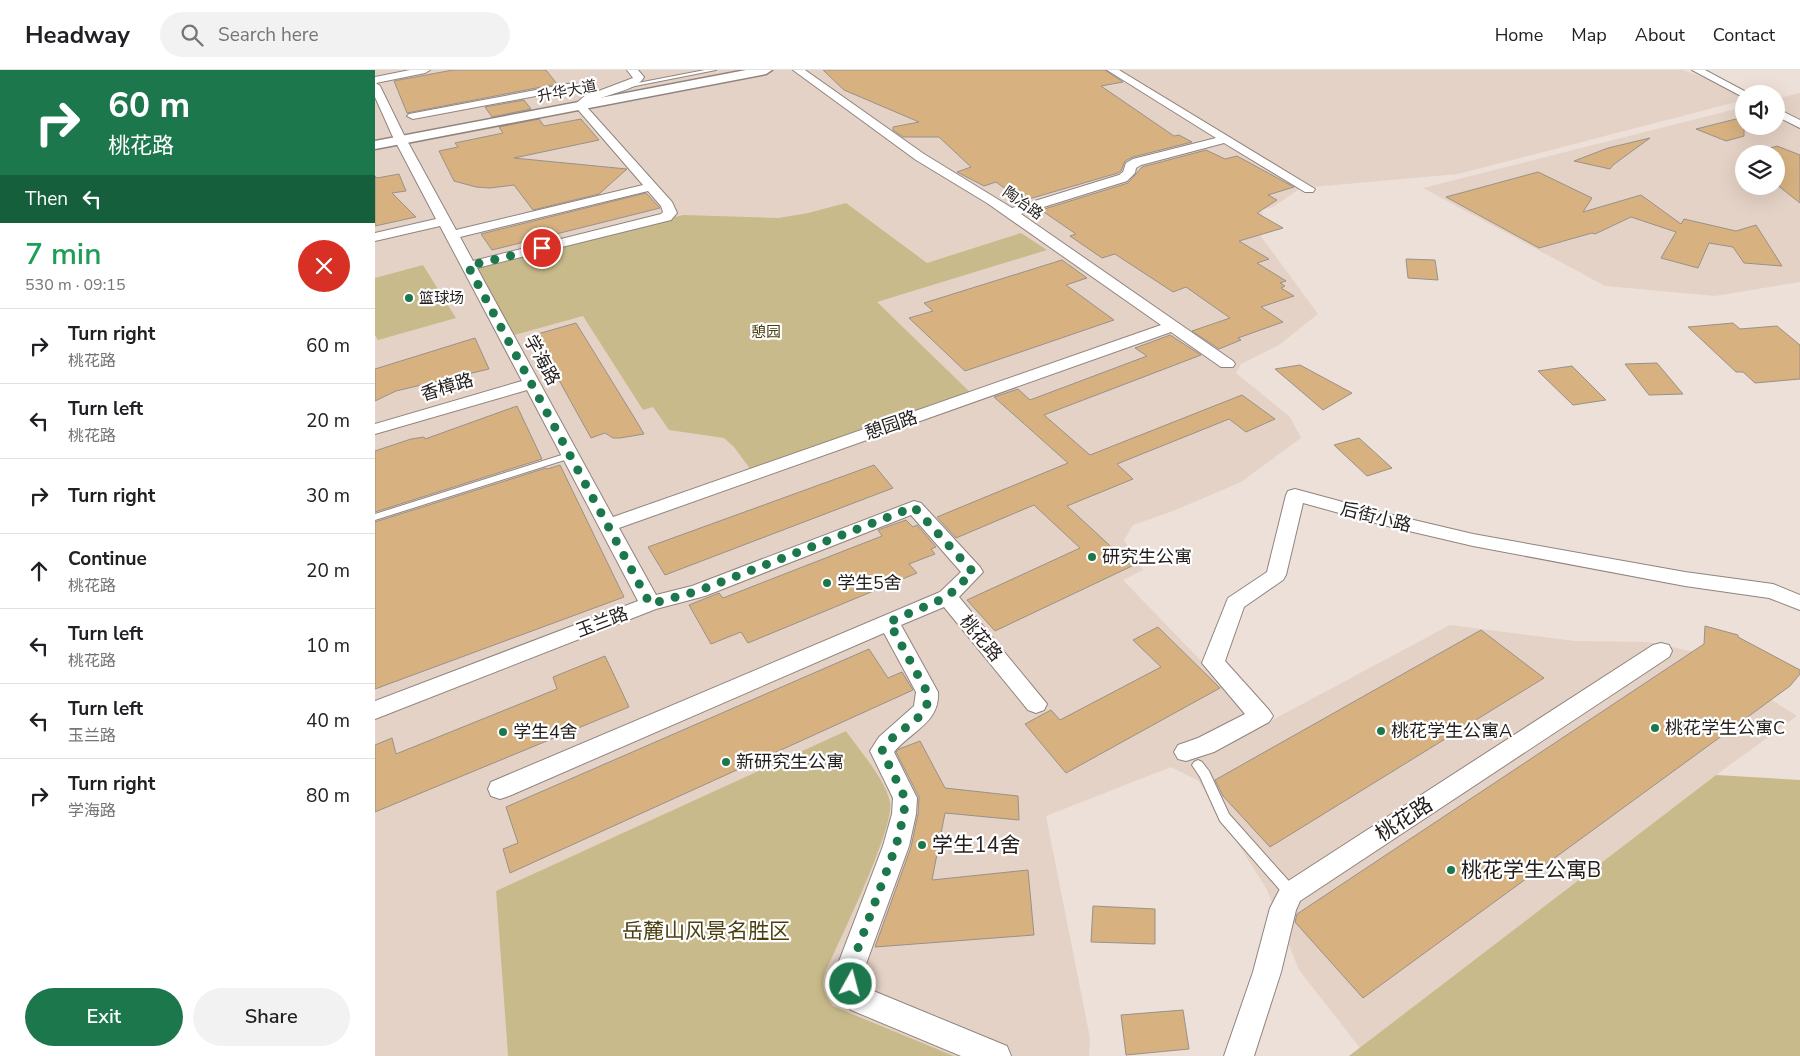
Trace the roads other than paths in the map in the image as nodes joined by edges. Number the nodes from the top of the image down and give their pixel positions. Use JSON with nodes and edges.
{"nodes":[{"id":1,"x":425,"y":70,"type":"edge"},
{"id":2,"x":432,"y":70,"type":"edge"},
{"id":3,"x":632,"y":70,"type":"edge"},
{"id":4,"x":713,"y":70,"type":"edge"},
{"id":5,"x":752,"y":70,"type":"edge"},
{"id":6,"x":766,"y":70,"type":"edge"},
{"id":7,"x":787,"y":70,"type":"edge"},
{"id":8,"x":798,"y":70,"type":"edge"},
{"id":9,"x":1111,"y":70,"type":"edge"},
{"id":10,"x":1697,"y":70,"type":"edge"},
{"id":11,"x":413,"y":73,"type":"junction"},
{"id":12,"x":375,"y":80,"type":"edge"},
{"id":13,"x":375,"y":86,"type":"edge"},
{"id":14,"x":625,"y":86,"type":"junction"},
{"id":15,"x":1735,"y":89,"type":"edge"},
{"id":16,"x":585,"y":102,"type":"junction"},
{"id":17,"x":413,"y":116,"type":"dead end"},
{"id":18,"x":1785,"y":116,"type":"edge"},
{"id":19,"x":1800,"y":125,"type":"edge"},
{"id":20,"x":399,"y":138,"type":"junction"},
{"id":21,"x":1225,"y":138,"type":"junction"},
{"id":22,"x":375,"y":140,"type":"edge"},
{"id":23,"x":375,"y":145,"type":"edge"},
{"id":24,"x":960,"y":182,"type":"junction"},
{"id":25,"x":651,"y":187,"type":"junction"},
{"id":26,"x":1309,"y":189,"type":"dead end"},
{"id":27,"x":1010,"y":213,"type":"junction"},
{"id":28,"x":448,"y":228,"type":"junction"},
{"id":29,"x":375,"y":237,"type":"edge"},
{"id":30,"x":468,"y":266,"type":"junction"},
{"id":31,"x":1174,"y":326,"type":"junction"},
{"id":32,"x":1227,"y":364,"type":"dead end"},
{"id":33,"x":531,"y":383,"type":"junction"},
{"id":34,"x":375,"y":429,"type":"edge"},
{"id":35,"x":571,"y":455,"type":"junction"},
{"id":36,"x":914,"y":507,"type":"joint"},
{"id":37,"x":375,"y":517,"type":"edge"},
{"id":38,"x":609,"y":525,"type":"junction"},
{"id":39,"x":947,"y":597,"type":"junction"},
{"id":40,"x":1800,"y":603,"type":"edge"},
{"id":41,"x":650,"y":604,"type":"junction"},
{"id":42,"x":889,"y":622,"type":"junction"},
{"id":43,"x":1661,"y":651,"type":"dead end"},
{"id":44,"x":1036,"y":704,"type":"dead end"},
{"id":45,"x":375,"y":710,"type":"edge"},
{"id":46,"x":1192,"y":759,"type":"joint"},
{"id":47,"x":500,"y":789,"type":"dead end"},
{"id":48,"x":1291,"y":893,"type":"junction"},
{"id":49,"x":996,"y":1056,"type":"edge"},
{"id":50,"x":1239,"y":1056,"type":"edge"}],
"edges":[{"from":1,"to":11,"type":"street"},
{"from":2,"to":11,"type":"street"},
{"from":3,"to":14,"type":"street"},
{"from":4,"to":14,"type":"lane"},
{"from":5,"to":16,"type":"street","name":"升华大道"},
{"from":6,"to":16,"type":"street","name":"升华大道"},
{"from":7,"to":24,"type":"street"},
{"from":8,"to":24,"type":"street","name":"陶冶路"},
{"from":9,"to":21,"type":"street"},
{"from":10,"to":15,"type":"street"},
{"from":11,"to":12,"type":"street"},
{"from":13,"to":20,"type":"street","name":"学海路"},
{"from":14,"to":16,"type":"street"},
{"from":16,"to":17,"type":"street"},
{"from":16,"to":20,"type":"street","name":"升华大道"},
{"from":16,"to":25,"type":"street"},
{"from":18,"to":19,"type":"street"},
{"from":20,"to":22,"type":"street","name":"升华大道"},
{"from":20,"to":23,"type":"street","name":"升华大道"},
{"from":20,"to":28,"type":"street","name":"学海路"},
{"from":21,"to":26,"type":"street"},
{"from":21,"to":27,"type":"street"},
{"from":24,"to":27,"type":"street","name":"陶冶路"},
{"from":25,"to":28,"type":"street"},
{"from":25,"to":30,"type":"street"},
{"from":27,"to":31,"type":"street","name":"陶冶路"},
{"from":28,"to":29,"type":"street"},
{"from":28,"to":30,"type":"street","name":"学海路"},
{"from":30,"to":33,"type":"street","name":"学海路"},
{"from":31,"to":32,"type":"street","name":"陶冶路"},
{"from":31,"to":38,"type":"street","name":"憩园路"},
{"from":33,"to":34,"type":"street","name":"香樟路"},
{"from":33,"to":35,"type":"street","name":"学海路"},
{"from":35,"to":37,"type":"lane"},
{"from":35,"to":38,"type":"street","name":"学海路"},
{"from":36,"to":39,"type":"street","name":"桃花路"},
{"from":36,"to":41,"type":"street","name":"玉兰路"},
{"from":38,"to":41,"type":"street","name":"学海路"},
{"from":39,"to":42,"type":"street"},
{"from":39,"to":44,"type":"street","name":"桃花路"},
{"from":40,"to":46,"type":"street","name":"后街小路"},
{"from":41,"to":45,"type":"street","name":"玉兰路"},
{"from":42,"to":47,"type":"street"},
{"from":42,"to":49,"type":"street"},
{"from":43,"to":48,"type":"street","name":"桃花路"},
{"from":46,"to":48,"type":"lane"},
{"from":48,"to":50,"type":"street"}]}
